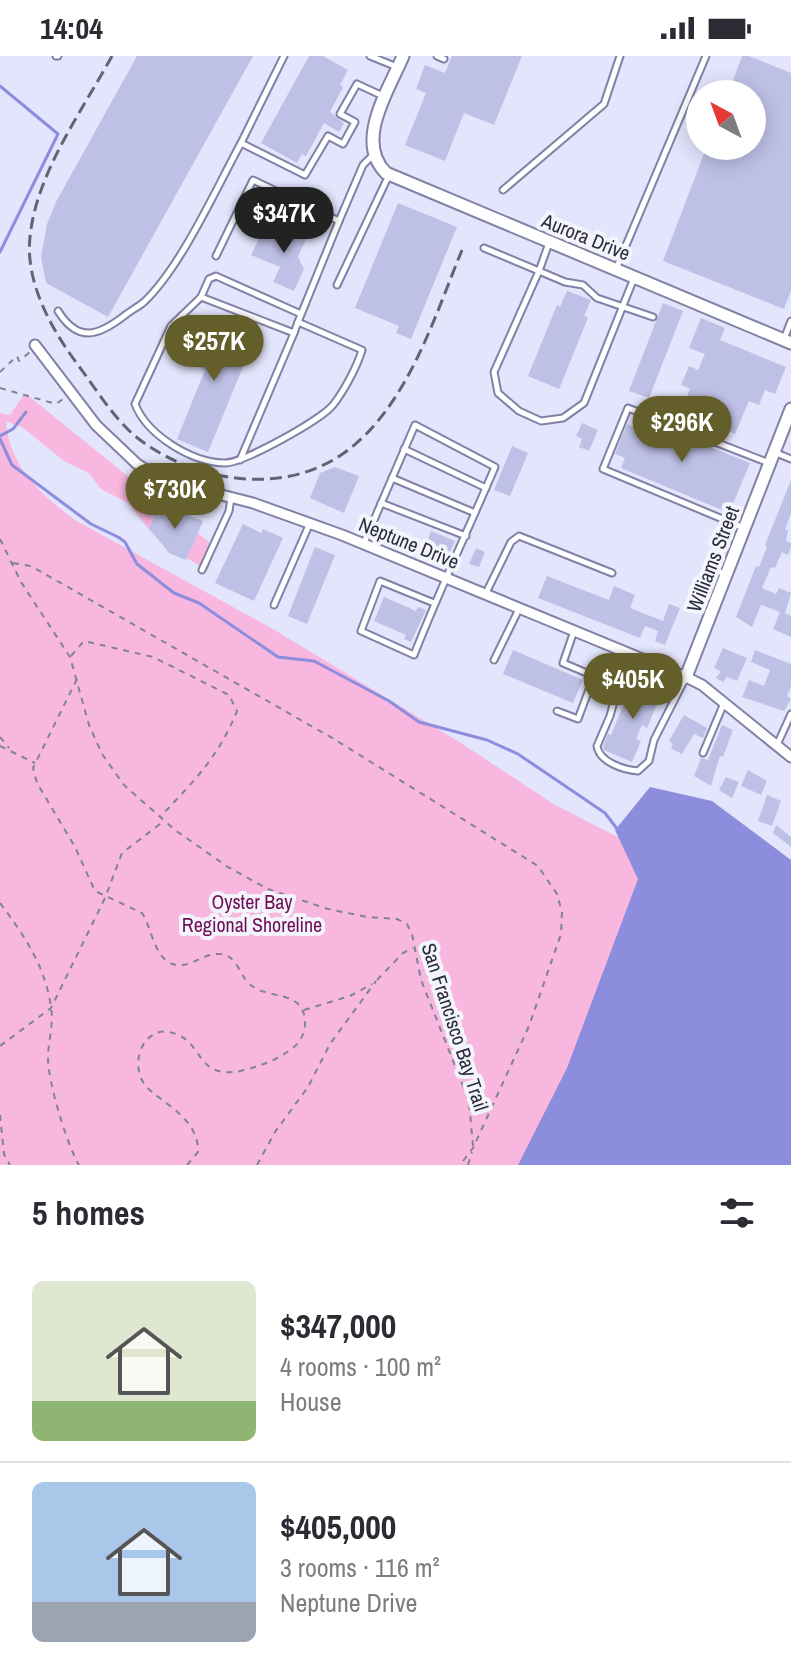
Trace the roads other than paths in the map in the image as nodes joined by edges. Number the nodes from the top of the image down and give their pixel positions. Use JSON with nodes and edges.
{"nodes":[{"id":1,"x":284,"y":56,"type":"edge"},
{"id":2,"x":370,"y":56,"type":"edge"},
{"id":3,"x":620,"y":56,"type":"edge"},
{"id":4,"x":706,"y":56,"type":"edge"},
{"id":5,"x":400,"y":62,"type":"edge"},
{"id":6,"x":386,"y":98,"type":"junction"},
{"id":7,"x":241,"y":143,"type":"junction"},
{"id":8,"x":374,"y":155,"type":"junction"},
{"id":9,"x":389,"y":175,"type":"junction"},
{"id":10,"x":503,"y":190,"type":"dead end"},
{"id":11,"x":339,"y":221,"type":"junction"},
{"id":12,"x":550,"y":242,"type":"junction"},
{"id":13,"x":484,"y":248,"type":"dead end"},
{"id":14,"x":216,"y":256,"type":"dead end"},
{"id":15,"x":616,"y":269,"type":"junction"},
{"id":16,"x":539,"y":271,"type":"junction"},
{"id":17,"x":635,"y":277,"type":"junction"},
{"id":18,"x":337,"y":285,"type":"dead end"},
{"id":19,"x":201,"y":297,"type":"junction"},
{"id":20,"x":622,"y":307,"type":"junction"},
{"id":21,"x":58,"y":311,"type":"dead end"},
{"id":22,"x":301,"y":314,"type":"junction"},
{"id":23,"x":653,"y":317,"type":"dead end"},
{"id":24,"x":791,"y":321,"type":"edge"},
{"id":25,"x":298,"y":322,"type":"junction"},
{"id":26,"x":294,"y":333,"type":"junction"},
{"id":27,"x":787,"y":341,"type":"edge"},
{"id":28,"x":35,"y":345,"type":"road end"},
{"id":29,"x":791,"y":409,"type":"edge"},
{"id":30,"x":773,"y":448,"type":"junction"},
{"id":31,"x":404,"y":449,"type":"junction"},
{"id":32,"x":791,"y":459,"type":"edge"},
{"id":33,"x":240,"y":460,"type":"junction"},
{"id":34,"x":392,"y":478,"type":"junction"},
{"id":35,"x":486,"y":488,"type":"junction"},
{"id":36,"x":231,"y":498,"type":"junction"},
{"id":37,"x":381,"y":503,"type":"junction"},
{"id":38,"x":475,"y":513,"type":"junction"},
{"id":39,"x":310,"y":523,"type":"junction"},
{"id":40,"x":745,"y":528,"type":"junction"},
{"id":41,"x":466,"y":536,"type":"junction"},
{"id":42,"x":721,"y":536,"type":"dead end"},
{"id":43,"x":364,"y":544,"type":"junction"},
{"id":44,"x":202,"y":570,"type":"dead end"},
{"id":45,"x":612,"y":573,"type":"dead end"},
{"id":46,"x":726,"y":574,"type":"junction"},
{"id":47,"x":448,"y":578,"type":"junction"},
{"id":48,"x":485,"y":594,"type":"junction"},
{"id":49,"x":434,"y":603,"type":"junction"},
{"id":50,"x":274,"y":605,"type":"dead end"},
{"id":51,"x":519,"y":608,"type":"junction"},
{"id":52,"x":574,"y":631,"type":"junction"},
{"id":53,"x":628,"y":653,"type":"junction"},
{"id":54,"x":494,"y":660,"type":"dead end"},
{"id":55,"x":686,"y":677,"type":"junction"},
{"id":56,"x":724,"y":703,"type":"junction"},
{"id":57,"x":557,"y":711,"type":"dead end"},
{"id":58,"x":791,"y":714,"type":"edge"},
{"id":59,"x":777,"y":745,"type":"junction"},
{"id":60,"x":703,"y":753,"type":"dead end"},
{"id":61,"x":791,"y":757,"type":"edge"}],
"edges":[{"from":1,"to":7,"type":"lane"},
{"from":2,"to":5,"type":"lane"},
{"from":3,"to":10,"type":"lane"},
{"from":4,"to":15,"type":"lane"},
{"from":5,"to":6,"type":"street"},
{"from":6,"to":7,"type":"lane"},
{"from":6,"to":8,"type":"street"},
{"from":7,"to":21,"type":"lane"},
{"from":8,"to":9,"type":"street","name":"Aurora Drive"},
{"from":8,"to":11,"type":"lane"},
{"from":9,"to":12,"type":"street","name":"Aurora Drive"},
{"from":9,"to":18,"type":"lane"},
{"from":11,"to":14,"type":"lane"},
{"from":11,"to":22,"type":"lane"},
{"from":12,"to":15,"type":"street","name":"Aurora Drive"},
{"from":12,"to":16,"type":"lane"},
{"from":13,"to":16,"type":"lane"},
{"from":15,"to":17,"type":"street","name":"Aurora Drive"},
{"from":16,"to":20,"type":"lane"},
{"from":16,"to":20,"type":"lane"},
{"from":17,"to":20,"type":"lane"},
{"from":17,"to":27,"type":"street","name":"Aurora Drive"},
{"from":19,"to":22,"type":"lane"},
{"from":19,"to":26,"type":"lane"},
{"from":19,"to":33,"type":"lane"},
{"from":20,"to":23,"type":"lane"},
{"from":22,"to":25,"type":"lane"},
{"from":24,"to":27,"type":"lane"},
{"from":25,"to":26,"type":"lane"},
{"from":25,"to":33,"type":"lane"},
{"from":26,"to":33,"type":"lane"},
{"from":28,"to":36,"type":"street","name":"Neptune Drive"},
{"from":29,"to":30,"type":"street","name":"Williams Street"},
{"from":30,"to":32,"type":"lane"},
{"from":30,"to":40,"type":"street","name":"Williams Street"},
{"from":30,"to":40,"type":"lane"},
{"from":31,"to":34,"type":"lane"},
{"from":31,"to":35,"type":"lane"},
{"from":31,"to":35,"type":"lane"},
{"from":34,"to":37,"type":"lane"},
{"from":34,"to":38,"type":"lane"},
{"from":35,"to":38,"type":"lane"},
{"from":36,"to":39,"type":"street","name":"Neptune Drive"},
{"from":36,"to":44,"type":"lane"},
{"from":37,"to":41,"type":"lane"},
{"from":37,"to":43,"type":"lane"},
{"from":38,"to":41,"type":"lane"},
{"from":39,"to":43,"type":"street","name":"Neptune Drive"},
{"from":39,"to":50,"type":"lane"},
{"from":40,"to":46,"type":"street","name":"Williams Street"},
{"from":41,"to":47,"type":"lane"},
{"from":42,"to":46,"type":"lane"},
{"from":43,"to":47,"type":"street","name":"Neptune Drive"},
{"from":45,"to":48,"type":"lane"},
{"from":46,"to":55,"type":"street","name":"Williams Street"},
{"from":47,"to":48,"type":"street","name":"Neptune Drive"},
{"from":47,"to":49,"type":"lane"},
{"from":48,"to":51,"type":"street","name":"Neptune Drive"},
{"from":49,"to":49,"type":"lane"},
{"from":51,"to":52,"type":"street","name":"Neptune Drive"},
{"from":51,"to":54,"type":"lane"},
{"from":52,"to":53,"type":"street","name":"Neptune Drive"},
{"from":52,"to":57,"type":"lane"},
{"from":53,"to":55,"type":"street","name":"Neptune Drive"},
{"from":53,"to":55,"type":"lane"},
{"from":55,"to":56,"type":"street","name":"Neptune Drive"},
{"from":56,"to":59,"type":"street","name":"Neptune Drive"},
{"from":56,"to":60,"type":"lane"},
{"from":58,"to":59,"type":"lane"},
{"from":59,"to":61,"type":"street","name":"Neptune Drive"}]}
